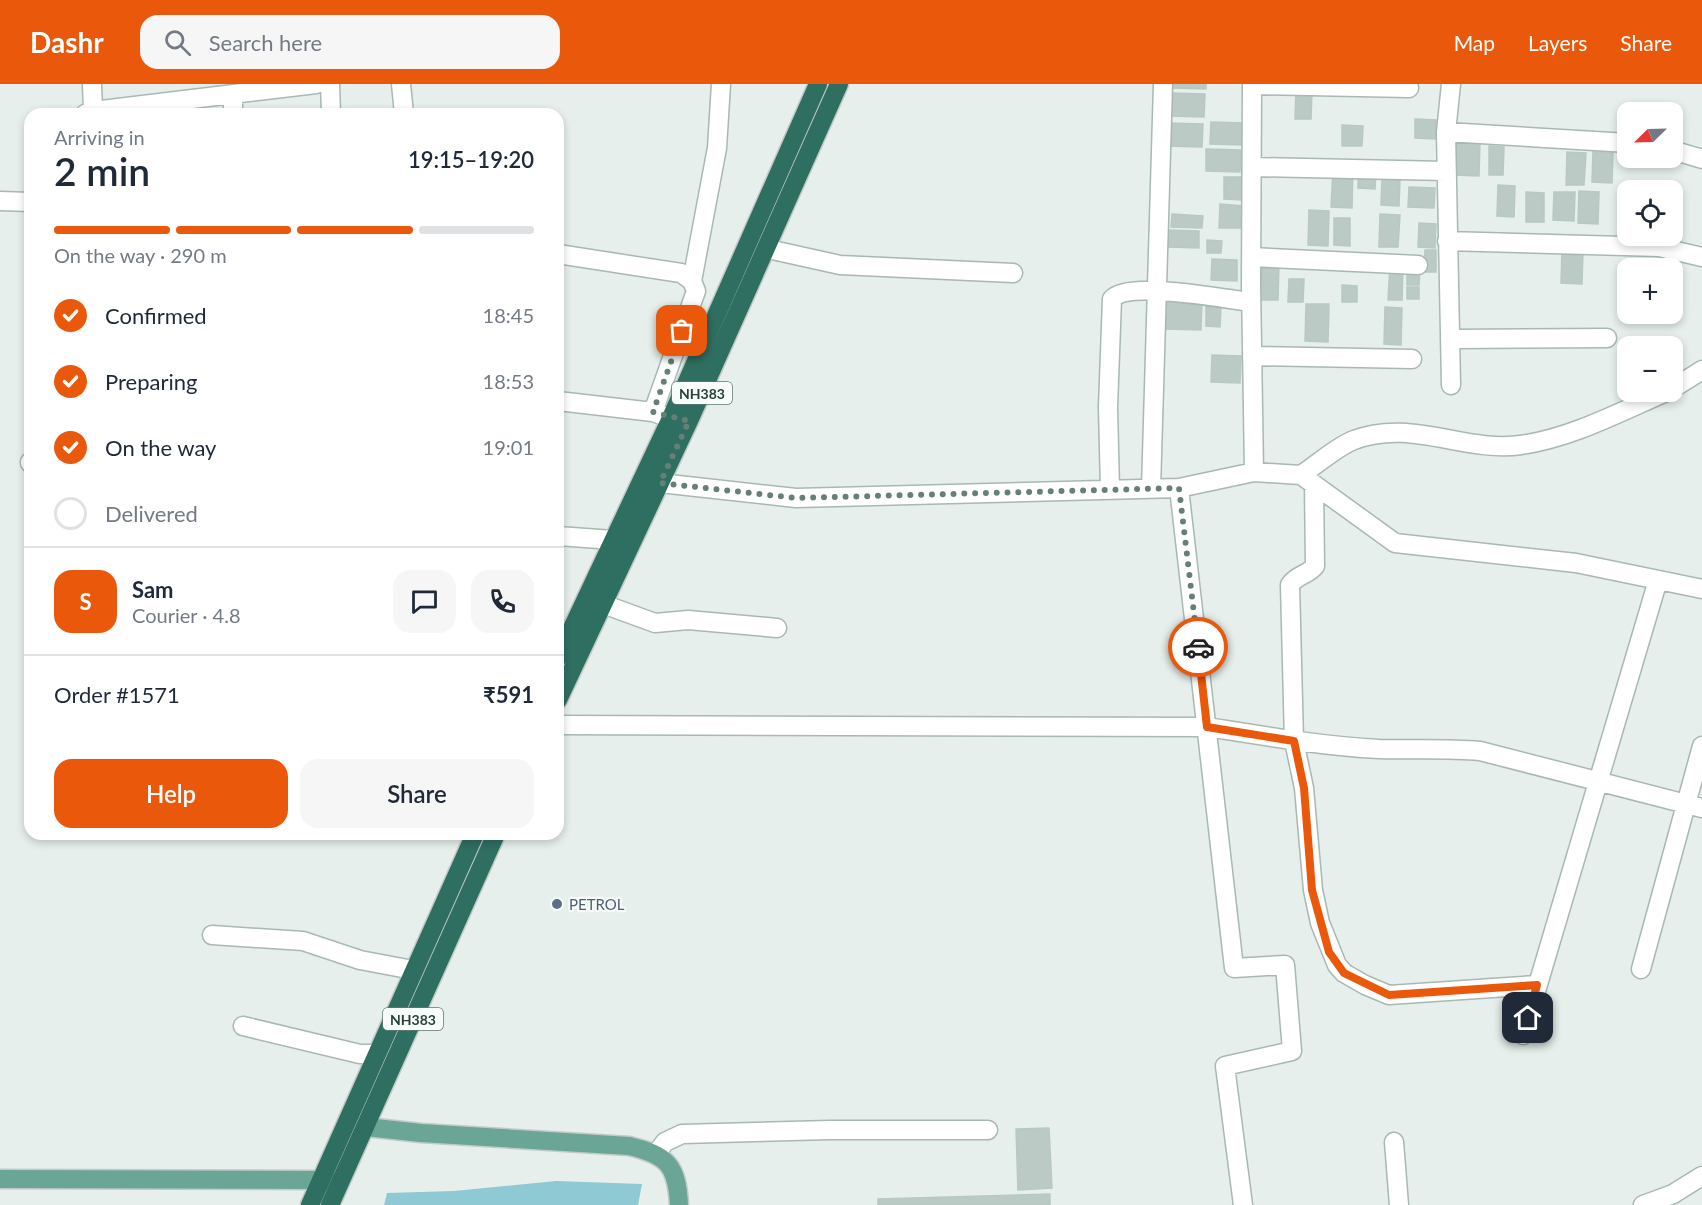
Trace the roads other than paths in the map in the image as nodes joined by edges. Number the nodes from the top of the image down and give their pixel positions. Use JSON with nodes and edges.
{"nodes":[{"id":1,"x":92,"y":84,"type":"edge"},
{"id":2,"x":315,"y":84,"type":"edge"},
{"id":3,"x":330,"y":84,"type":"edge"},
{"id":4,"x":401,"y":84,"type":"edge"},
{"id":5,"x":721,"y":84,"type":"edge"},
{"id":6,"x":818,"y":84,"type":"edge"},
{"id":7,"x":839,"y":84,"type":"edge"},
{"id":8,"x":1163,"y":84,"type":"edge"},
{"id":9,"x":1451,"y":84,"type":"edge"},
{"id":10,"x":1252,"y":85,"type":"edge"},
{"id":11,"x":1409,"y":88,"type":"dead end"},
{"id":12,"x":233,"y":94,"type":"junction"},
{"id":13,"x":89,"y":108,"type":"edge"},
{"id":14,"x":121,"y":108,"type":"edge"},
{"id":15,"x":233,"y":108,"type":"edge"},
{"id":16,"x":331,"y":108,"type":"edge"},
{"id":17,"x":403,"y":108,"type":"edge"},
{"id":18,"x":1446,"y":132,"type":"junction"},
{"id":19,"x":1617,"y":142,"type":"edge"},
{"id":20,"x":1683,"y":153,"type":"edge"},
{"id":21,"x":1702,"y":159,"type":"edge"},
{"id":22,"x":1252,"y":167,"type":"junction"},
{"id":23,"x":1446,"y":171,"type":"junction"},
{"id":24,"x":0,"y":201,"type":"edge"},
{"id":25,"x":24,"y":201,"type":"edge"},
{"id":26,"x":1447,"y":241,"type":"junction"},
{"id":27,"x":768,"y":249,"type":"junction"},
{"id":28,"x":564,"y":255,"type":"edge"},
{"id":29,"x":1251,"y":257,"type":"junction"},
{"id":30,"x":1702,"y":257,"type":"edge"},
{"id":31,"x":1418,"y":265,"type":"dead end"},
{"id":32,"x":1013,"y":273,"type":"dead end"},
{"id":33,"x":692,"y":281,"type":"junction"},
{"id":34,"x":1158,"y":291,"type":"junction"},
{"id":35,"x":1251,"y":302,"type":"junction"},
{"id":36,"x":1607,"y":338,"type":"dead end"},
{"id":37,"x":1452,"y":339,"type":"junction"},
{"id":38,"x":1252,"y":357,"type":"junction"},
{"id":39,"x":1412,"y":359,"type":"dead end"},
{"id":40,"x":1702,"y":370,"type":"edge"},
{"id":41,"x":1683,"y":382,"type":"edge"},
{"id":42,"x":1450,"y":385,"type":"dead end"},
{"id":43,"x":564,"y":402,"type":"edge"},
{"id":44,"x":1641,"y":402,"type":"edge"},
{"id":45,"x":653,"y":412,"type":"junction"},
{"id":46,"x":671,"y":418,"type":"junction"},
{"id":47,"x":689,"y":421,"type":"junction"},
{"id":48,"x":1254,"y":472,"type":"junction"},
{"id":49,"x":1308,"y":479,"type":"junction"},
{"id":50,"x":660,"y":483,"type":"junction"},
{"id":51,"x":1179,"y":488,"type":"junction"},
{"id":52,"x":1151,"y":489,"type":"junction"},
{"id":53,"x":1110,"y":490,"type":"junction"},
{"id":54,"x":564,"y":536,"type":"edge"},
{"id":55,"x":613,"y":540,"type":"junction"},
{"id":56,"x":1658,"y":580,"type":"junction"},
{"id":57,"x":1702,"y":589,"type":"edge"},
{"id":58,"x":603,"y":603,"type":"junction"},
{"id":59,"x":777,"y":628,"type":"dead end"},
{"id":60,"x":564,"y":645,"type":"edge"},
{"id":61,"x":564,"y":687,"type":"edge"},
{"id":62,"x":564,"y":725,"type":"edge"},
{"id":63,"x":1207,"y":727,"type":"junction"},
{"id":64,"x":1294,"y":741,"type":"junction"},
{"id":65,"x":1702,"y":746,"type":"edge"},
{"id":66,"x":1596,"y":782,"type":"junction"},
{"id":67,"x":1693,"y":806,"type":"edge"},
{"id":68,"x":472,"y":840,"type":"edge"},
{"id":69,"x":492,"y":840,"type":"edge"},
{"id":70,"x":212,"y":935,"type":"dead end"},
{"id":71,"x":1641,"y":969,"type":"dead end"},
{"id":72,"x":413,"y":970,"type":"junction"},
{"id":73,"x":1537,"y":985,"type":"junction"},
{"id":74,"x":243,"y":1026,"type":"dead end"},
{"id":75,"x":1523,"y":1035,"type":"dead end"},
{"id":76,"x":376,"y":1054,"type":"junction"},
{"id":77,"x":366,"y":1127,"type":"junction"},
{"id":78,"x":988,"y":1130,"type":"dead end"},
{"id":79,"x":1395,"y":1142,"type":"dead end"},
{"id":80,"x":656,"y":1154,"type":"junction"},
{"id":81,"x":1702,"y":1176,"type":"edge"},
{"id":82,"x":0,"y":1179,"type":"edge"},
{"id":83,"x":330,"y":1182,"type":"junction"},
{"id":84,"x":310,"y":1205,"type":"edge"},
{"id":85,"x":330,"y":1205,"type":"edge"},
{"id":86,"x":679,"y":1205,"type":"edge"},
{"id":87,"x":1243,"y":1205,"type":"edge"},
{"id":88,"x":1399,"y":1205,"type":"edge"},
{"id":89,"x":1643,"y":1205,"type":"edge"}],
"edges":[{"from":1,"to":13,"type":"street"},
{"from":2,"to":12,"type":"street"},
{"from":3,"to":16,"type":"street"},
{"from":4,"to":17,"type":"street"},
{"from":5,"to":33,"type":"street"},
{"from":6,"to":46,"type":"highway","number":"NH383"},
{"from":7,"to":27,"type":"highway","number":"NH383"},
{"from":8,"to":34,"type":"street"},
{"from":9,"to":18,"type":"street"},
{"from":10,"to":11,"type":"street"},
{"from":10,"to":22,"type":"street"},
{"from":12,"to":14,"type":"street"},
{"from":12,"to":15,"type":"street"},
{"from":18,"to":19,"type":"street"},
{"from":18,"to":23,"type":"street"},
{"from":20,"to":21,"type":"street"},
{"from":22,"to":23,"type":"street"},
{"from":22,"to":29,"type":"street"},
{"from":23,"to":26,"type":"street"},
{"from":24,"to":25,"type":"street"},
{"from":26,"to":30,"type":"street"},
{"from":26,"to":37,"type":"street"},
{"from":27,"to":32,"type":"street"},
{"from":27,"to":47,"type":"highway","number":"NH383"},
{"from":28,"to":33,"type":"street"},
{"from":29,"to":31,"type":"street"},
{"from":29,"to":35,"type":"street"},
{"from":33,"to":45,"type":"street"},
{"from":34,"to":35,"type":"street"},
{"from":34,"to":52,"type":"street"},
{"from":34,"to":53,"type":"street"},
{"from":35,"to":38,"type":"street"},
{"from":36,"to":37,"type":"street"},
{"from":37,"to":42,"type":"street"},
{"from":38,"to":39,"type":"street"},
{"from":38,"to":48,"type":"street"},
{"from":40,"to":41,"type":"street"},
{"from":43,"to":45,"type":"street"},
{"from":44,"to":49,"type":"street"},
{"from":45,"to":46,"type":"street"},
{"from":46,"to":47,"type":"street"},
{"from":46,"to":55,"type":"highway","number":"NH383"},
{"from":47,"to":50,"type":"highway","number":"NH383"},
{"from":48,"to":49,"type":"street"},
{"from":48,"to":51,"type":"street"},
{"from":49,"to":56,"type":"street"},
{"from":49,"to":64,"type":"street"},
{"from":50,"to":53,"type":"street"},
{"from":50,"to":58,"type":"highway","number":"NH383"},
{"from":51,"to":52,"type":"street"},
{"from":51,"to":63,"type":"street"},
{"from":52,"to":53,"type":"street"},
{"from":54,"to":55,"type":"street"},
{"from":55,"to":60,"type":"highway","number":"NH383"},
{"from":56,"to":57,"type":"street"},
{"from":56,"to":66,"type":"street"},
{"from":58,"to":59,"type":"street"},
{"from":58,"to":61,"type":"highway","number":"NH383"},
{"from":62,"to":63,"type":"street"},
{"from":63,"to":64,"type":"street"},
{"from":63,"to":87,"type":"street"},
{"from":64,"to":66,"type":"street"},
{"from":64,"to":73,"type":"street"},
{"from":65,"to":67,"type":"street"},
{"from":66,"to":67,"type":"street"},
{"from":66,"to":73,"type":"street"},
{"from":67,"to":71,"type":"street"},
{"from":68,"to":72,"type":"highway","number":"NH383"},
{"from":69,"to":77,"type":"highway","number":"NH383"},
{"from":70,"to":72,"type":"street"},
{"from":72,"to":76,"type":"highway","number":"NH383"},
{"from":73,"to":75,"type":"street"},
{"from":74,"to":76,"type":"street"},
{"from":76,"to":83,"type":"highway","number":"NH383"},
{"from":77,"to":80,"type":"main road"},
{"from":77,"to":83,"type":"highway","number":"NH383"},
{"from":78,"to":80,"type":"street"},
{"from":79,"to":88,"type":"street"},
{"from":80,"to":86,"type":"main road"},
{"from":81,"to":89,"type":"street"},
{"from":82,"to":83,"type":"main road"},
{"from":83,"to":84,"type":"highway","number":"NH383"},
{"from":83,"to":85,"type":"highway","number":"NH383"}]}
